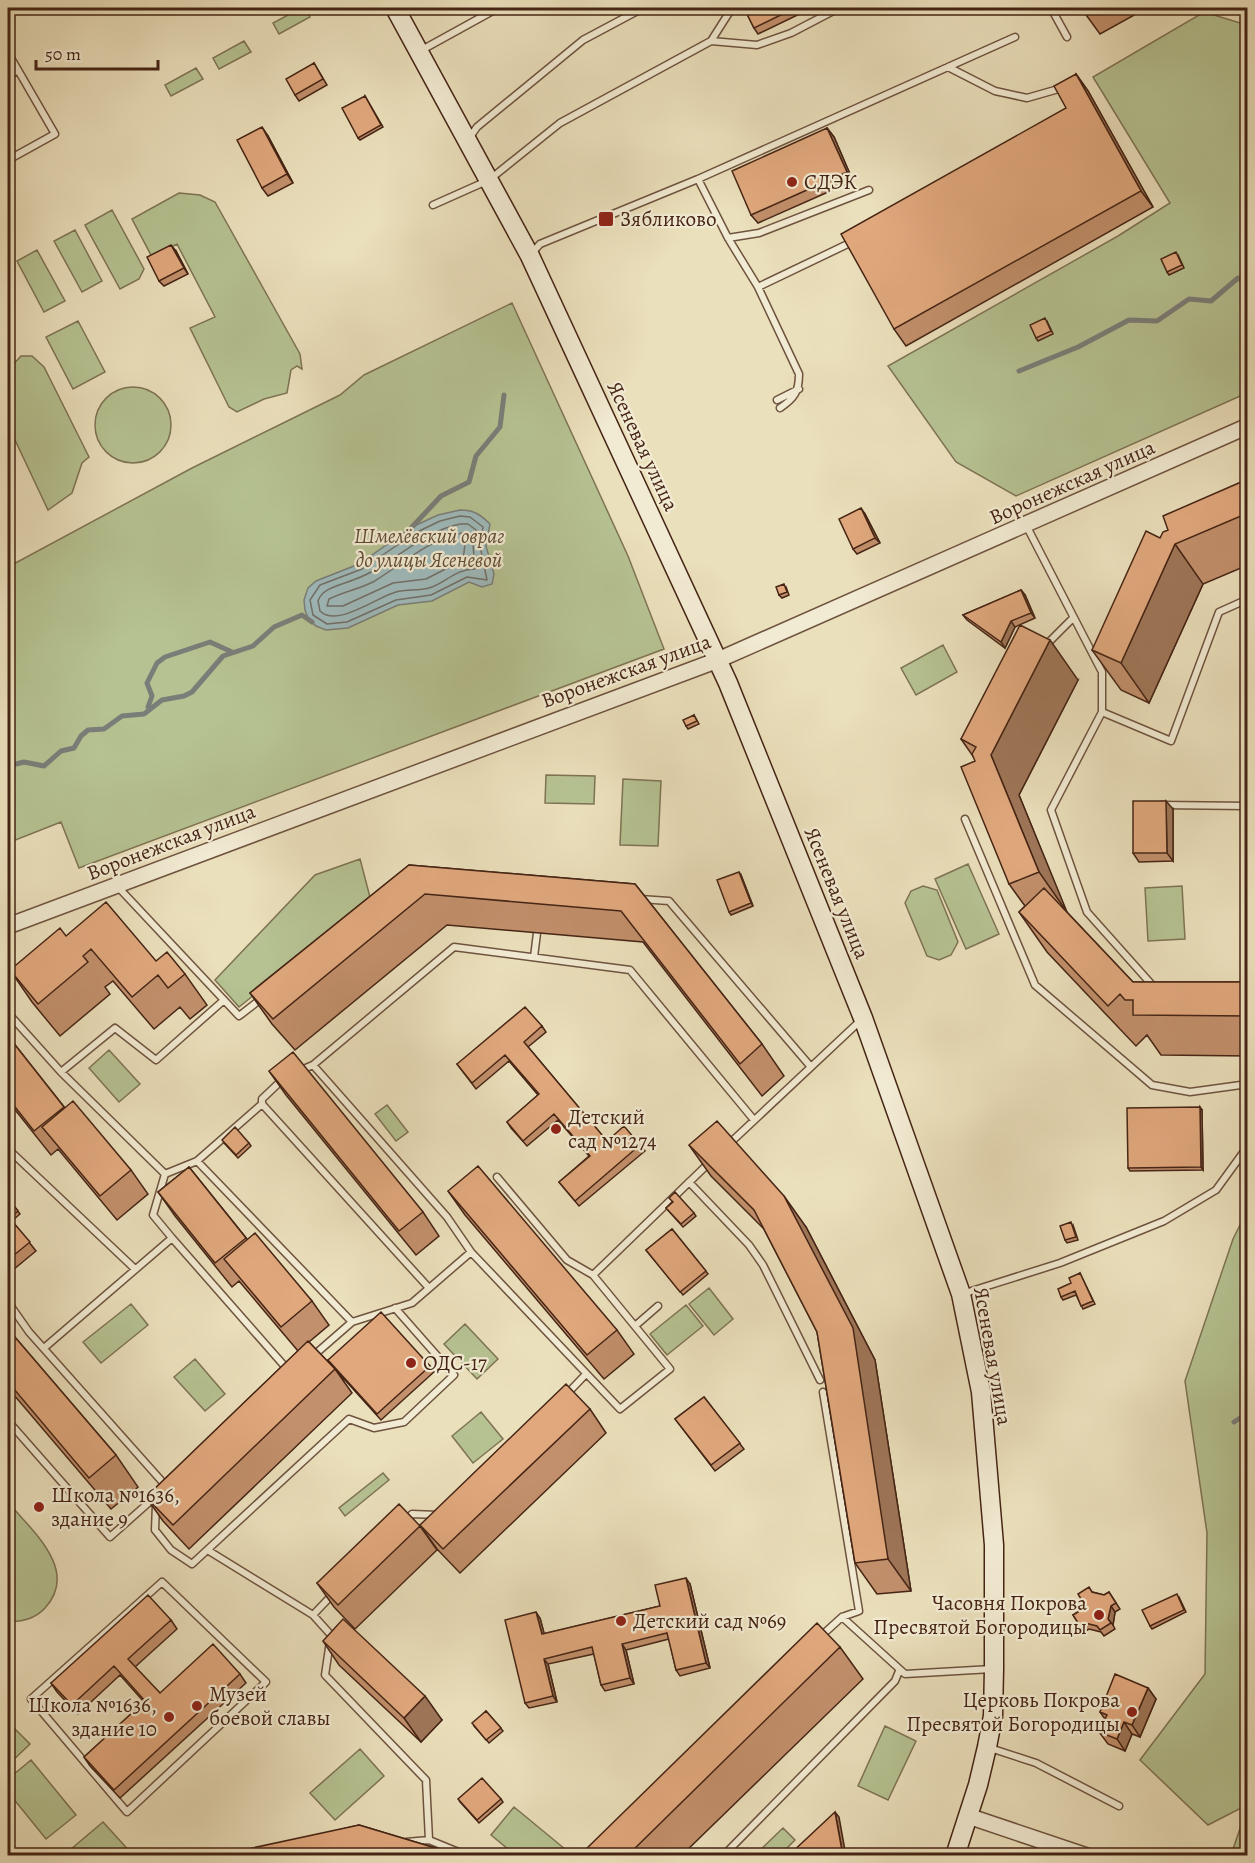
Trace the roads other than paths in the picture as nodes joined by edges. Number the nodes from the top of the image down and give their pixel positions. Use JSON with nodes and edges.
{"nodes":[{"id":1,"x":395,"y":8,"type":"edge"},
{"id":2,"x":498,"y":8,"type":"edge"},
{"id":3,"x":642,"y":8,"type":"edge"},
{"id":4,"x":732,"y":8,"type":"edge"},
{"id":5,"x":839,"y":8,"type":"edge"},
{"id":6,"x":1051,"y":8,"type":"edge"},
{"id":7,"x":1015,"y":37,"type":"dead end"},
{"id":8,"x":1067,"y":37,"type":"dead end"},
{"id":9,"x":711,"y":42,"type":"junction"},
{"id":10,"x":420,"y":52,"type":"junction"},
{"id":11,"x":8,"y":53,"type":"edge"},
{"id":12,"x":948,"y":67,"type":"junction"},
{"id":13,"x":18,"y":70,"type":"junction"},
{"id":14,"x":8,"y":75,"type":"edge"},
{"id":15,"x":1070,"y":85,"type":"edge"},
{"id":16,"x":468,"y":140,"type":"junction"},
{"id":17,"x":8,"y":160,"type":"edge"},
{"id":18,"x":698,"y":179,"type":"junction"},
{"id":19,"x":489,"y":180,"type":"junction"},
{"id":20,"x":869,"y":190,"type":"dead end"},
{"id":21,"x":433,"y":205,"type":"dead end"},
{"id":22,"x":866,"y":235,"type":"edge"},
{"id":23,"x":728,"y":238,"type":"junction"},
{"id":24,"x":530,"y":256,"type":"junction"},
{"id":25,"x":758,"y":287,"type":"junction"},
{"id":26,"x":799,"y":389,"type":"junction"},
{"id":27,"x":777,"y":400,"type":"dead end"},
{"id":28,"x":780,"y":408,"type":"dead end"},
{"id":29,"x":1248,"y":426,"type":"edge"},
{"id":30,"x":1025,"y":525,"type":"junction"},
{"id":31,"x":1248,"y":599,"type":"edge"},
{"id":32,"x":1072,"y":618,"type":"junction"},
{"id":33,"x":1036,"y":654,"type":"edge"},
{"id":34,"x":718,"y":660,"type":"junction"},
{"id":35,"x":1107,"y":662,"type":"edge"},
{"id":36,"x":1102,"y":672,"type":"junction"},
{"id":37,"x":1102,"y":712,"type":"junction"},
{"id":38,"x":1149,"y":805,"type":"edge"},
{"id":39,"x":1248,"y":806,"type":"edge"},
{"id":40,"x":965,"y":819,"type":"edge"},
{"id":41,"x":116,"y":885,"type":"junction"},
{"id":42,"x":635,"y":898,"type":"edge"},
{"id":43,"x":8,"y":926,"type":"edge"},
{"id":44,"x":537,"y":933,"type":"edge"},
{"id":45,"x":534,"y":957,"type":"junction"},
{"id":46,"x":1155,"y":990,"type":"edge"},
{"id":47,"x":267,"y":995,"type":"edge"},
{"id":48,"x":224,"y":1000,"type":"junction"},
{"id":49,"x":8,"y":1013,"type":"edge"},
{"id":50,"x":863,"y":1018,"type":"junction"},
{"id":51,"x":313,"y":1065,"type":"junction"},
{"id":52,"x":811,"y":1067,"type":"junction"},
{"id":53,"x":61,"y":1072,"type":"junction"},
{"id":54,"x":1248,"y":1084,"type":"edge"},
{"id":55,"x":262,"y":1104,"type":"junction"},
{"id":56,"x":754,"y":1120,"type":"junction"},
{"id":57,"x":1248,"y":1146,"type":"edge"},
{"id":58,"x":8,"y":1149,"type":"edge"},
{"id":59,"x":720,"y":1152,"type":"edge"},
{"id":60,"x":712,"y":1160,"type":"edge"},
{"id":61,"x":197,"y":1161,"type":"junction"},
{"id":62,"x":165,"y":1174,"type":"junction"},
{"id":63,"x":497,"y":1177,"type":"dead end"},
{"id":64,"x":689,"y":1182,"type":"junction"},
{"id":65,"x":172,"y":1238,"type":"junction"},
{"id":66,"x":471,"y":1252,"type":"junction"},
{"id":67,"x":135,"y":1269,"type":"junction"},
{"id":68,"x":593,"y":1275,"type":"junction"},
{"id":69,"x":429,"y":1288,"type":"junction"},
{"id":70,"x":961,"y":1294,"type":"junction"},
{"id":71,"x":10,"y":1305,"type":"dead end"},
{"id":72,"x":658,"y":1306,"type":"dead end"},
{"id":73,"x":395,"y":1308,"type":"junction"},
{"id":74,"x":352,"y":1322,"type":"junction"},
{"id":75,"x":635,"y":1326,"type":"junction"},
{"id":76,"x":44,"y":1348,"type":"junction"},
{"id":77,"x":309,"y":1359,"type":"edge"},
{"id":78,"x":300,"y":1367,"type":"edge"},
{"id":79,"x":586,"y":1374,"type":"junction"},
{"id":80,"x":820,"y":1380,"type":"edge"},
{"id":81,"x":823,"y":1392,"type":"edge"},
{"id":82,"x":558,"y":1403,"type":"edge"},
{"id":83,"x":8,"y":1420,"type":"edge"},
{"id":84,"x":176,"y":1478,"type":"edge"},
{"id":85,"x":166,"y":1486,"type":"junction"},
{"id":86,"x":156,"y":1495,"type":"junction"},
{"id":87,"x":443,"y":1515,"type":"edge"},
{"id":88,"x":396,"y":1531,"type":"edge"},
{"id":89,"x":208,"y":1551,"type":"junction"},
{"id":90,"x":338,"y":1589,"type":"edge"},
{"id":91,"x":312,"y":1614,"type":"junction"},
{"id":92,"x":842,"y":1617,"type":"junction"},
{"id":93,"x":816,"y":1641,"type":"edge"},
{"id":94,"x":994,"y":1668,"type":"junction"},
{"id":95,"x":899,"y":1671,"type":"junction"},
{"id":96,"x":31,"y":1699,"type":"joint"},
{"id":97,"x":987,"y":1747,"type":"junction"},
{"id":98,"x":1119,"y":1806,"type":"dead end"},
{"id":99,"x":968,"y":1816,"type":"junction"},
{"id":100,"x":429,"y":1840,"type":"junction"},
{"id":101,"x":394,"y":1843,"type":"edge"},
{"id":102,"x":464,"y":1855,"type":"edge"},
{"id":103,"x":723,"y":1856,"type":"edge"},
{"id":104,"x":955,"y":1856,"type":"edge"},
{"id":105,"x":1087,"y":1856,"type":"edge"}],
"edges":[{"from":1,"to":10,"type":"main road","name":"Ясеневая улица"},
{"from":2,"to":10,"type":"lane"},
{"from":3,"to":16,"type":"lane"},
{"from":4,"to":9,"type":"lane"},
{"from":5,"to":9,"type":"lane"},
{"from":6,"to":8,"type":"lane"},
{"from":7,"to":12,"type":"lane"},
{"from":9,"to":19,"type":"lane"},
{"from":10,"to":16,"type":"main road","name":"Ясеневая улица"},
{"from":11,"to":13,"type":"lane"},
{"from":12,"to":15,"type":"lane"},
{"from":12,"to":18,"type":"lane"},
{"from":13,"to":14,"type":"lane"},
{"from":13,"to":17,"type":"lane"},
{"from":16,"to":19,"type":"main road","name":"Ясеневая улица"},
{"from":18,"to":23,"type":"lane"},
{"from":18,"to":24,"type":"lane"},
{"from":19,"to":21,"type":"lane"},
{"from":19,"to":24,"type":"main road","name":"Ясеневая улица"},
{"from":20,"to":23,"type":"lane"},
{"from":22,"to":25,"type":"lane"},
{"from":23,"to":25,"type":"lane"},
{"from":24,"to":34,"type":"main road","name":"Ясеневая улица"},
{"from":25,"to":26,"type":"lane"},
{"from":26,"to":27,"type":"lane"},
{"from":26,"to":28,"type":"lane"},
{"from":29,"to":30,"type":"street","name":"Воронежская улица"},
{"from":30,"to":32,"type":"lane"},
{"from":30,"to":34,"type":"street","name":"Воронежская улица"},
{"from":31,"to":37,"type":"lane"},
{"from":32,"to":33,"type":"lane"},
{"from":32,"to":36,"type":"lane"},
{"from":34,"to":41,"type":"street","name":"Воронежская улица"},
{"from":34,"to":50,"type":"main road","name":"Ясеневая улица"},
{"from":35,"to":36,"type":"lane"},
{"from":36,"to":37,"type":"lane"},
{"from":37,"to":46,"type":"lane"},
{"from":38,"to":39,"type":"lane"},
{"from":40,"to":54,"type":"lane"},
{"from":41,"to":43,"type":"street","name":"Воронежская улица"},
{"from":41,"to":48,"type":"lane"},
{"from":42,"to":52,"type":"lane"},
{"from":44,"to":45,"type":"lane"},
{"from":45,"to":51,"type":"lane"},
{"from":45,"to":56,"type":"lane"},
{"from":47,"to":48,"type":"lane"},
{"from":48,"to":53,"type":"lane"},
{"from":49,"to":53,"type":"lane"},
{"from":50,"to":52,"type":"lane"},
{"from":50,"to":70,"type":"main road","name":"Ясеневая улица"},
{"from":51,"to":55,"type":"lane"},
{"from":51,"to":66,"type":"lane"},
{"from":52,"to":56,"type":"lane"},
{"from":53,"to":62,"type":"lane"},
{"from":55,"to":61,"type":"lane"},
{"from":55,"to":69,"type":"lane"},
{"from":56,"to":59,"type":"lane"},
{"from":57,"to":70,"type":"lane"},
{"from":58,"to":67,"type":"lane"},
{"from":60,"to":64,"type":"lane"},
{"from":61,"to":62,"type":"lane"},
{"from":61,"to":74,"type":"lane"},
{"from":62,"to":65,"type":"lane"},
{"from":63,"to":68,"type":"lane"},
{"from":64,"to":68,"type":"lane"},
{"from":64,"to":80,"type":"lane"},
{"from":65,"to":67,"type":"lane"},
{"from":65,"to":78,"type":"lane"},
{"from":66,"to":69,"type":"lane"},
{"from":66,"to":79,"type":"lane"},
{"from":67,"to":76,"type":"lane"},
{"from":68,"to":75,"type":"lane"},
{"from":69,"to":73,"type":"lane"},
{"from":70,"to":94,"type":"main road","name":"Ясеневая улица"},
{"from":71,"to":76,"type":"lane"},
{"from":72,"to":75,"type":"lane"},
{"from":73,"to":74,"type":"lane"},
{"from":73,"to":89,"type":"lane"},
{"from":74,"to":77,"type":"lane"},
{"from":75,"to":79,"type":"lane"},
{"from":76,"to":85,"type":"lane"},
{"from":79,"to":82,"type":"lane"},
{"from":81,"to":92,"type":"lane"},
{"from":83,"to":86,"type":"lane"},
{"from":84,"to":85,"type":"lane"},
{"from":85,"to":86,"type":"lane"},
{"from":86,"to":89,"type":"lane"},
{"from":87,"to":88,"type":"lane"},
{"from":89,"to":91,"type":"lane"},
{"from":90,"to":91,"type":"lane"},
{"from":91,"to":100,"type":"lane"},
{"from":92,"to":93,"type":"lane"},
{"from":92,"to":95,"type":"lane"},
{"from":94,"to":95,"type":"lane"},
{"from":94,"to":97,"type":"main road","name":"Ясеневая улица"},
{"from":95,"to":103,"type":"lane"},
{"from":96,"to":96,"type":"lane"},
{"from":97,"to":98,"type":"lane"},
{"from":97,"to":99,"type":"main road","name":"Ясеневая улица"},
{"from":99,"to":104,"type":"main road","name":"Ясеневая улица"},
{"from":99,"to":105,"type":"street"},
{"from":100,"to":101,"type":"lane"},
{"from":100,"to":102,"type":"lane"}]}
